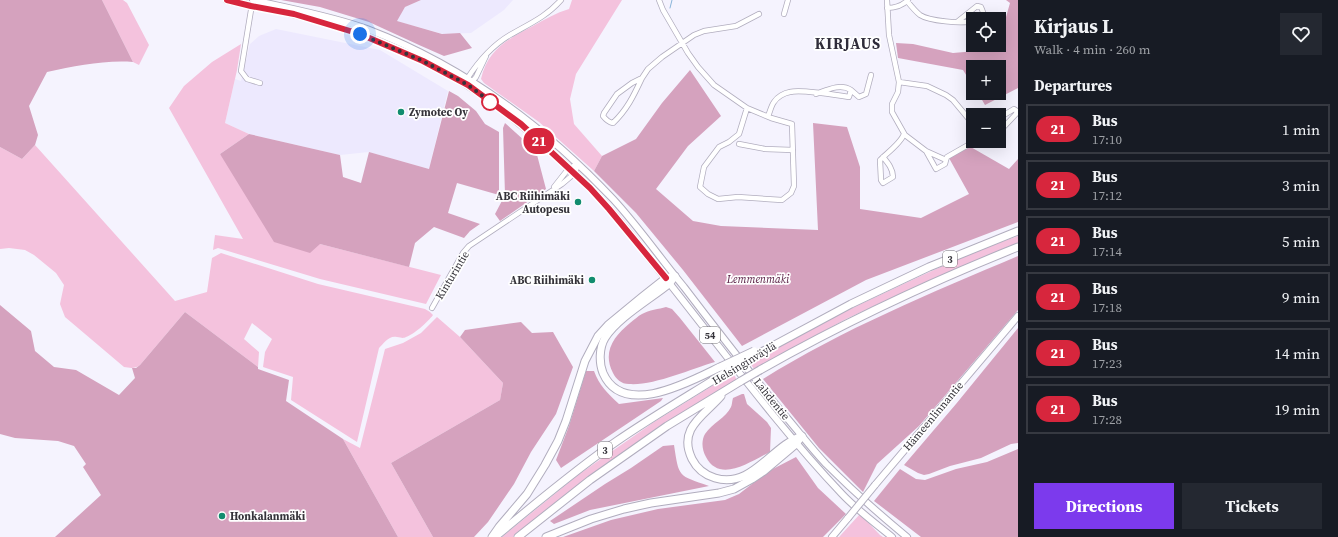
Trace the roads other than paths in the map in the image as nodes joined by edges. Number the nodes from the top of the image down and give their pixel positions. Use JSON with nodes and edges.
{"nodes":[{"id":1,"x":227,"y":0,"type":"edge"},
{"id":2,"x":561,"y":0,"type":"edge"},
{"id":3,"x":659,"y":0,"type":"edge"},
{"id":4,"x":788,"y":0,"type":"edge"},
{"id":5,"x":886,"y":0,"type":"edge"},
{"id":6,"x":908,"y":0,"type":"edge"},
{"id":7,"x":252,"y":2,"type":"edge"},
{"id":8,"x":887,"y":8,"type":"junction"},
{"id":9,"x":970,"y":12,"type":"edge"},
{"id":10,"x":983,"y":12,"type":"edge"},
{"id":11,"x":759,"y":14,"type":"dead end"},
{"id":12,"x":784,"y":14,"type":"dead end"},
{"id":13,"x":966,"y":15,"type":"edge"},
{"id":14,"x":966,"y":21,"type":"edge"},
{"id":15,"x":957,"y":22,"type":"junction"},
{"id":16,"x":683,"y":43,"type":"junction"},
{"id":17,"x":871,"y":74,"type":"dead end"},
{"id":18,"x":642,"y":78,"type":"junction"},
{"id":19,"x":469,"y":82,"type":"junction"},
{"id":20,"x":899,"y":82,"type":"junction"},
{"id":21,"x":260,"y":83,"type":"dead end"},
{"id":22,"x":851,"y":90,"type":"junction"},
{"id":23,"x":816,"y":94,"type":"junction"},
{"id":24,"x":747,"y":108,"type":"junction"},
{"id":25,"x":1016,"y":108,"type":"edge"},
{"id":26,"x":1006,"y":114,"type":"edge"},
{"id":27,"x":768,"y":116,"type":"junction"},
{"id":28,"x":966,"y":116,"type":"edge"},
{"id":29,"x":1006,"y":125,"type":"edge"},
{"id":30,"x":904,"y":134,"type":"junction"},
{"id":31,"x":739,"y":144,"type":"dead end"},
{"id":32,"x":966,"y":145,"type":"edge"},
{"id":33,"x":793,"y":150,"type":"junction"},
{"id":34,"x":926,"y":151,"type":"junction"},
{"id":35,"x":883,"y":157,"type":"junction"},
{"id":36,"x":946,"y":160,"type":"junction"},
{"id":37,"x":578,"y":164,"type":"junction"},
{"id":38,"x":569,"y":168,"type":"junction"},
{"id":39,"x":575,"y":173,"type":"junction"},
{"id":40,"x":552,"y":189,"type":"junction"},
{"id":41,"x":1018,"y":231,"type":"edge"},
{"id":42,"x":1018,"y":247,"type":"edge"},
{"id":43,"x":674,"y":276,"type":"junction"},
{"id":44,"x":668,"y":281,"type":"junction"},
{"id":45,"x":432,"y":308,"type":"dead end"},
{"id":46,"x":1018,"y":316,"type":"edge"},
{"id":47,"x":722,"y":371,"type":"junction"},
{"id":48,"x":725,"y":391,"type":"junction"},
{"id":49,"x":802,"y":436,"type":"junction"},
{"id":50,"x":794,"y":441,"type":"junction"},
{"id":51,"x":494,"y":537,"type":"edge"},
{"id":52,"x":518,"y":537,"type":"edge"},
{"id":53,"x":546,"y":537,"type":"edge"},
{"id":54,"x":832,"y":537,"type":"edge"},
{"id":55,"x":892,"y":537,"type":"edge"},
{"id":56,"x":907,"y":537,"type":"edge"}],
"edges":[{"from":1,"to":7,"type":"main road","name":"Lahdentie","number":"54"},
{"from":2,"to":19,"type":"street"},
{"from":3,"to":16,"type":"street"},
{"from":4,"to":12,"type":"street"},
{"from":5,"to":8,"type":"street"},
{"from":6,"to":8,"type":"street"},
{"from":6,"to":15,"type":"street"},
{"from":7,"to":19,"type":"main road","name":"Lahdentie","number":"54"},
{"from":7,"to":21,"type":"street"},
{"from":8,"to":20,"type":"street"},
{"from":9,"to":10,"type":"street"},
{"from":11,"to":16,"type":"street"},
{"from":13,"to":15,"type":"street"},
{"from":14,"to":15,"type":"street"},
{"from":16,"to":18,"type":"street"},
{"from":16,"to":24,"type":"street"},
{"from":17,"to":22,"type":"street"},
{"from":18,"to":18,"type":"street"},
{"from":19,"to":37,"type":"main road","name":"Lahdentie","number":"54"},
{"from":19,"to":38,"type":"main road","name":"Lahdentie","number":"54"},
{"from":20,"to":28,"type":"street"},
{"from":20,"to":30,"type":"street"},
{"from":22,"to":23,"type":"street"},
{"from":22,"to":23,"type":"street"},
{"from":23,"to":27,"type":"street"},
{"from":24,"to":27,"type":"street"},
{"from":24,"to":33,"type":"street"},
{"from":25,"to":26,"type":"street"},
{"from":25,"to":29,"type":"street"},
{"from":27,"to":33,"type":"street"},
{"from":30,"to":34,"type":"street"},
{"from":30,"to":35,"type":"street"},
{"from":31,"to":33,"type":"street"},
{"from":32,"to":36,"type":"street"},
{"from":34,"to":36,"type":"street"},
{"from":34,"to":36,"type":"street"},
{"from":35,"to":35,"type":"street"},
{"from":37,"to":38,"type":"street","name":"Kinturintie"},
{"from":37,"to":39,"type":"street"},
{"from":37,"to":43,"type":"main road","name":"Lahdentie","number":"54"},
{"from":38,"to":39,"type":"main road","name":"Lahdentie","number":"54"},
{"from":38,"to":40,"type":"street","name":"Kinturintie"},
{"from":39,"to":40,"type":"street","name":"Kinturintie"},
{"from":39,"to":44,"type":"main road","name":"Lahdentie","number":"54"},
{"from":40,"to":45,"type":"street","name":"Kinturintie"},
{"from":41,"to":47,"type":"highway","name":"Helsinginväylä","number":"3","bridge":true},
{"from":42,"to":48,"type":"highway","name":"Helsinginväylä","number":"3","bridge":true},
{"from":43,"to":44,"type":"highway"},
{"from":43,"to":49,"type":"main road","name":"Lahdentie","number":"54"},
{"from":44,"to":47,"type":"highway"},
{"from":44,"to":50,"type":"main road","name":"Lahdentie","number":"54"},
{"from":44,"to":51,"type":"highway"},
{"from":46,"to":54,"type":"main road","name":"Hämeenlinnantie","bridge":true},
{"from":47,"to":51,"type":"highway","name":"Helsinginväylä","number":"3"},
{"from":48,"to":50,"type":"highway"},
{"from":48,"to":52,"type":"highway","name":"Helsinginväylä","number":"3"},
{"from":49,"to":50,"type":"highway"},
{"from":49,"to":56,"type":"main road","name":"Lahdentie","number":"54"},
{"from":50,"to":53,"type":"highway"},
{"from":50,"to":55,"type":"main road","name":"Lahdentie","number":"54"}]}
